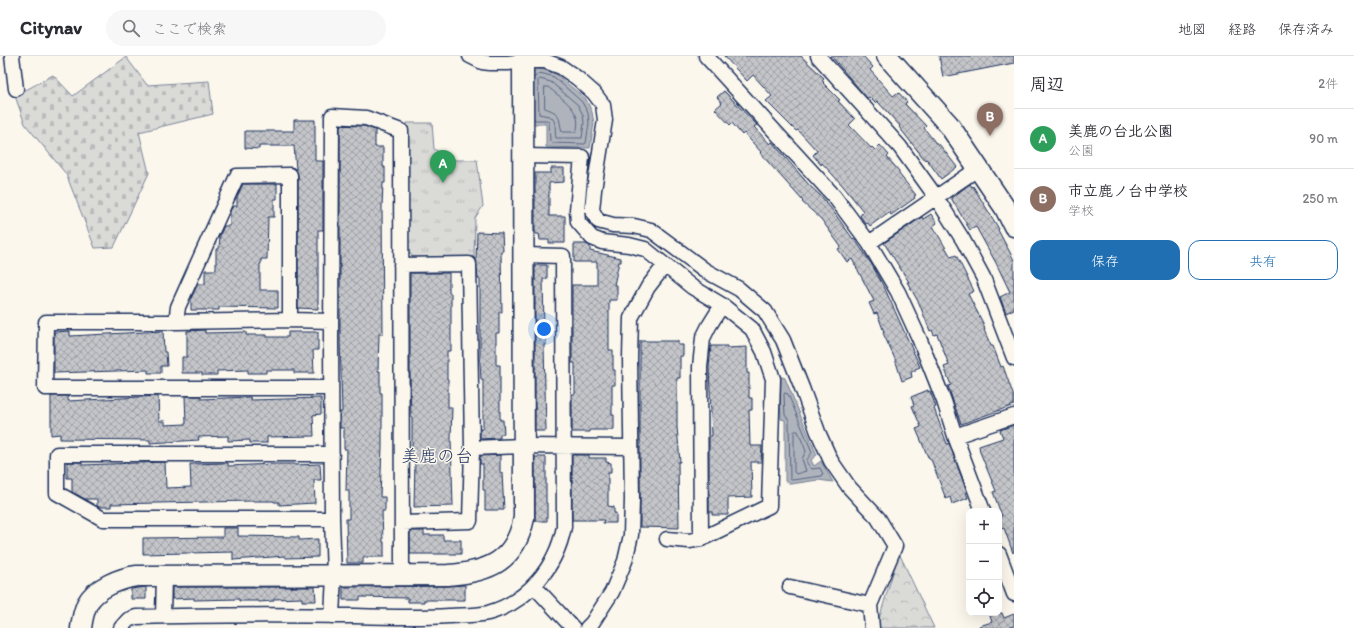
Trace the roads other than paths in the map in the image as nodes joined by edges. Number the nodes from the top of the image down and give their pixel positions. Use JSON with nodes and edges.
{"nodes":[{"id":1,"x":12,"y":56,"type":"edge"},
{"id":2,"x":470,"y":56,"type":"edge"},
{"id":3,"x":706,"y":56,"type":"edge"},
{"id":4,"x":818,"y":56,"type":"edge"},
{"id":5,"x":886,"y":56,"type":"edge"},
{"id":6,"x":523,"y":61,"type":"junction"},
{"id":7,"x":16,"y":89,"type":"dead end"},
{"id":8,"x":524,"y":156,"type":"junction"},
{"id":9,"x":978,"y":168,"type":"junction"},
{"id":10,"x":936,"y":197,"type":"junction"},
{"id":11,"x":1014,"y":226,"type":"edge"},
{"id":12,"x":869,"y":243,"type":"junction"},
{"id":13,"x":523,"y":255,"type":"junction"},
{"id":14,"x":401,"y":265,"type":"junction"},
{"id":15,"x":665,"y":265,"type":"junction"},
{"id":16,"x":722,"y":306,"type":"junction"},
{"id":17,"x":290,"y":320,"type":"junction"},
{"id":18,"x":331,"y":321,"type":"junction"},
{"id":19,"x":176,"y":322,"type":"junction"},
{"id":20,"x":1014,"y":358,"type":"edge"},
{"id":21,"x":331,"y":388,"type":"junction"},
{"id":22,"x":1014,"y":416,"type":"edge"},
{"id":23,"x":955,"y":436,"type":"junction"},
{"id":24,"x":524,"y":446,"type":"junction"},
{"id":25,"x":564,"y":446,"type":"junction"},
{"id":26,"x":631,"y":447,"type":"junction"},
{"id":27,"x":472,"y":448,"type":"junction"},
{"id":28,"x":332,"y":454,"type":"junction"},
{"id":29,"x":982,"y":508,"type":"edge"},
{"id":30,"x":332,"y":519,"type":"junction"},
{"id":31,"x":402,"y":523,"type":"junction"},
{"id":32,"x":667,"y":539,"type":"dead end"},
{"id":33,"x":701,"y":539,"type":"junction"},
{"id":34,"x":1002,"y":562,"type":"edge"},
{"id":35,"x":402,"y":575,"type":"junction"},
{"id":36,"x":164,"y":576,"type":"junction"},
{"id":37,"x":334,"y":576,"type":"junction"},
{"id":38,"x":534,"y":586,"type":"junction"},
{"id":39,"x":790,"y":587,"type":"dead end"},
{"id":40,"x":1014,"y":594,"type":"edge"},
{"id":41,"x":870,"y":605,"type":"junction"},
{"id":42,"x":163,"y":616,"type":"junction"},
{"id":43,"x":332,"y":616,"type":"junction"},
{"id":44,"x":428,"y":623,"type":"edge"},
{"id":45,"x":81,"y":628,"type":"edge"},
{"id":46,"x":121,"y":628,"type":"edge"},
{"id":47,"x":573,"y":628,"type":"edge"},
{"id":48,"x":587,"y":628,"type":"edge"},
{"id":49,"x":872,"y":628,"type":"edge"}],
"edges":[{"from":1,"to":7,"type":"street"},
{"from":2,"to":6,"type":"street"},
{"from":3,"to":12,"type":"street"},
{"from":4,"to":10,"type":"street"},
{"from":5,"to":9,"type":"street"},
{"from":6,"to":8,"type":"street"},
{"from":6,"to":41,"type":"street"},
{"from":8,"to":13,"type":"street"},
{"from":8,"to":15,"type":"street"},
{"from":9,"to":10,"type":"street"},
{"from":9,"to":11,"type":"street"},
{"from":10,"to":12,"type":"street"},
{"from":10,"to":20,"type":"street"},
{"from":12,"to":23,"type":"street"},
{"from":13,"to":24,"type":"street"},
{"from":13,"to":25,"type":"street"},
{"from":14,"to":18,"type":"street"},
{"from":14,"to":27,"type":"street"},
{"from":14,"to":31,"type":"street"},
{"from":15,"to":16,"type":"street"},
{"from":15,"to":26,"type":"street"},
{"from":16,"to":33,"type":"street"},
{"from":16,"to":33,"type":"street"},
{"from":17,"to":18,"type":"street"},
{"from":17,"to":19,"type":"street"},
{"from":17,"to":19,"type":"street"},
{"from":18,"to":21,"type":"street"},
{"from":19,"to":21,"type":"street"},
{"from":21,"to":28,"type":"street"},
{"from":22,"to":23,"type":"street"},
{"from":23,"to":29,"type":"street"},
{"from":24,"to":25,"type":"street"},
{"from":24,"to":27,"type":"street"},
{"from":24,"to":35,"type":"street"},
{"from":25,"to":26,"type":"street"},
{"from":25,"to":38,"type":"street"},
{"from":26,"to":48,"type":"street"},
{"from":27,"to":31,"type":"street"},
{"from":28,"to":30,"type":"street"},
{"from":28,"to":30,"type":"street"},
{"from":30,"to":37,"type":"street"},
{"from":31,"to":35,"type":"street"},
{"from":32,"to":33,"type":"street"},
{"from":34,"to":40,"type":"street"},
{"from":35,"to":37,"type":"street"},
{"from":36,"to":37,"type":"street"},
{"from":36,"to":42,"type":"street"},
{"from":36,"to":45,"type":"street"},
{"from":37,"to":43,"type":"street"},
{"from":38,"to":44,"type":"street"},
{"from":38,"to":47,"type":"street"},
{"from":39,"to":41,"type":"street"},
{"from":41,"to":49,"type":"street"},
{"from":42,"to":43,"type":"street"},
{"from":42,"to":46,"type":"street"},
{"from":43,"to":44,"type":"street"}]}
